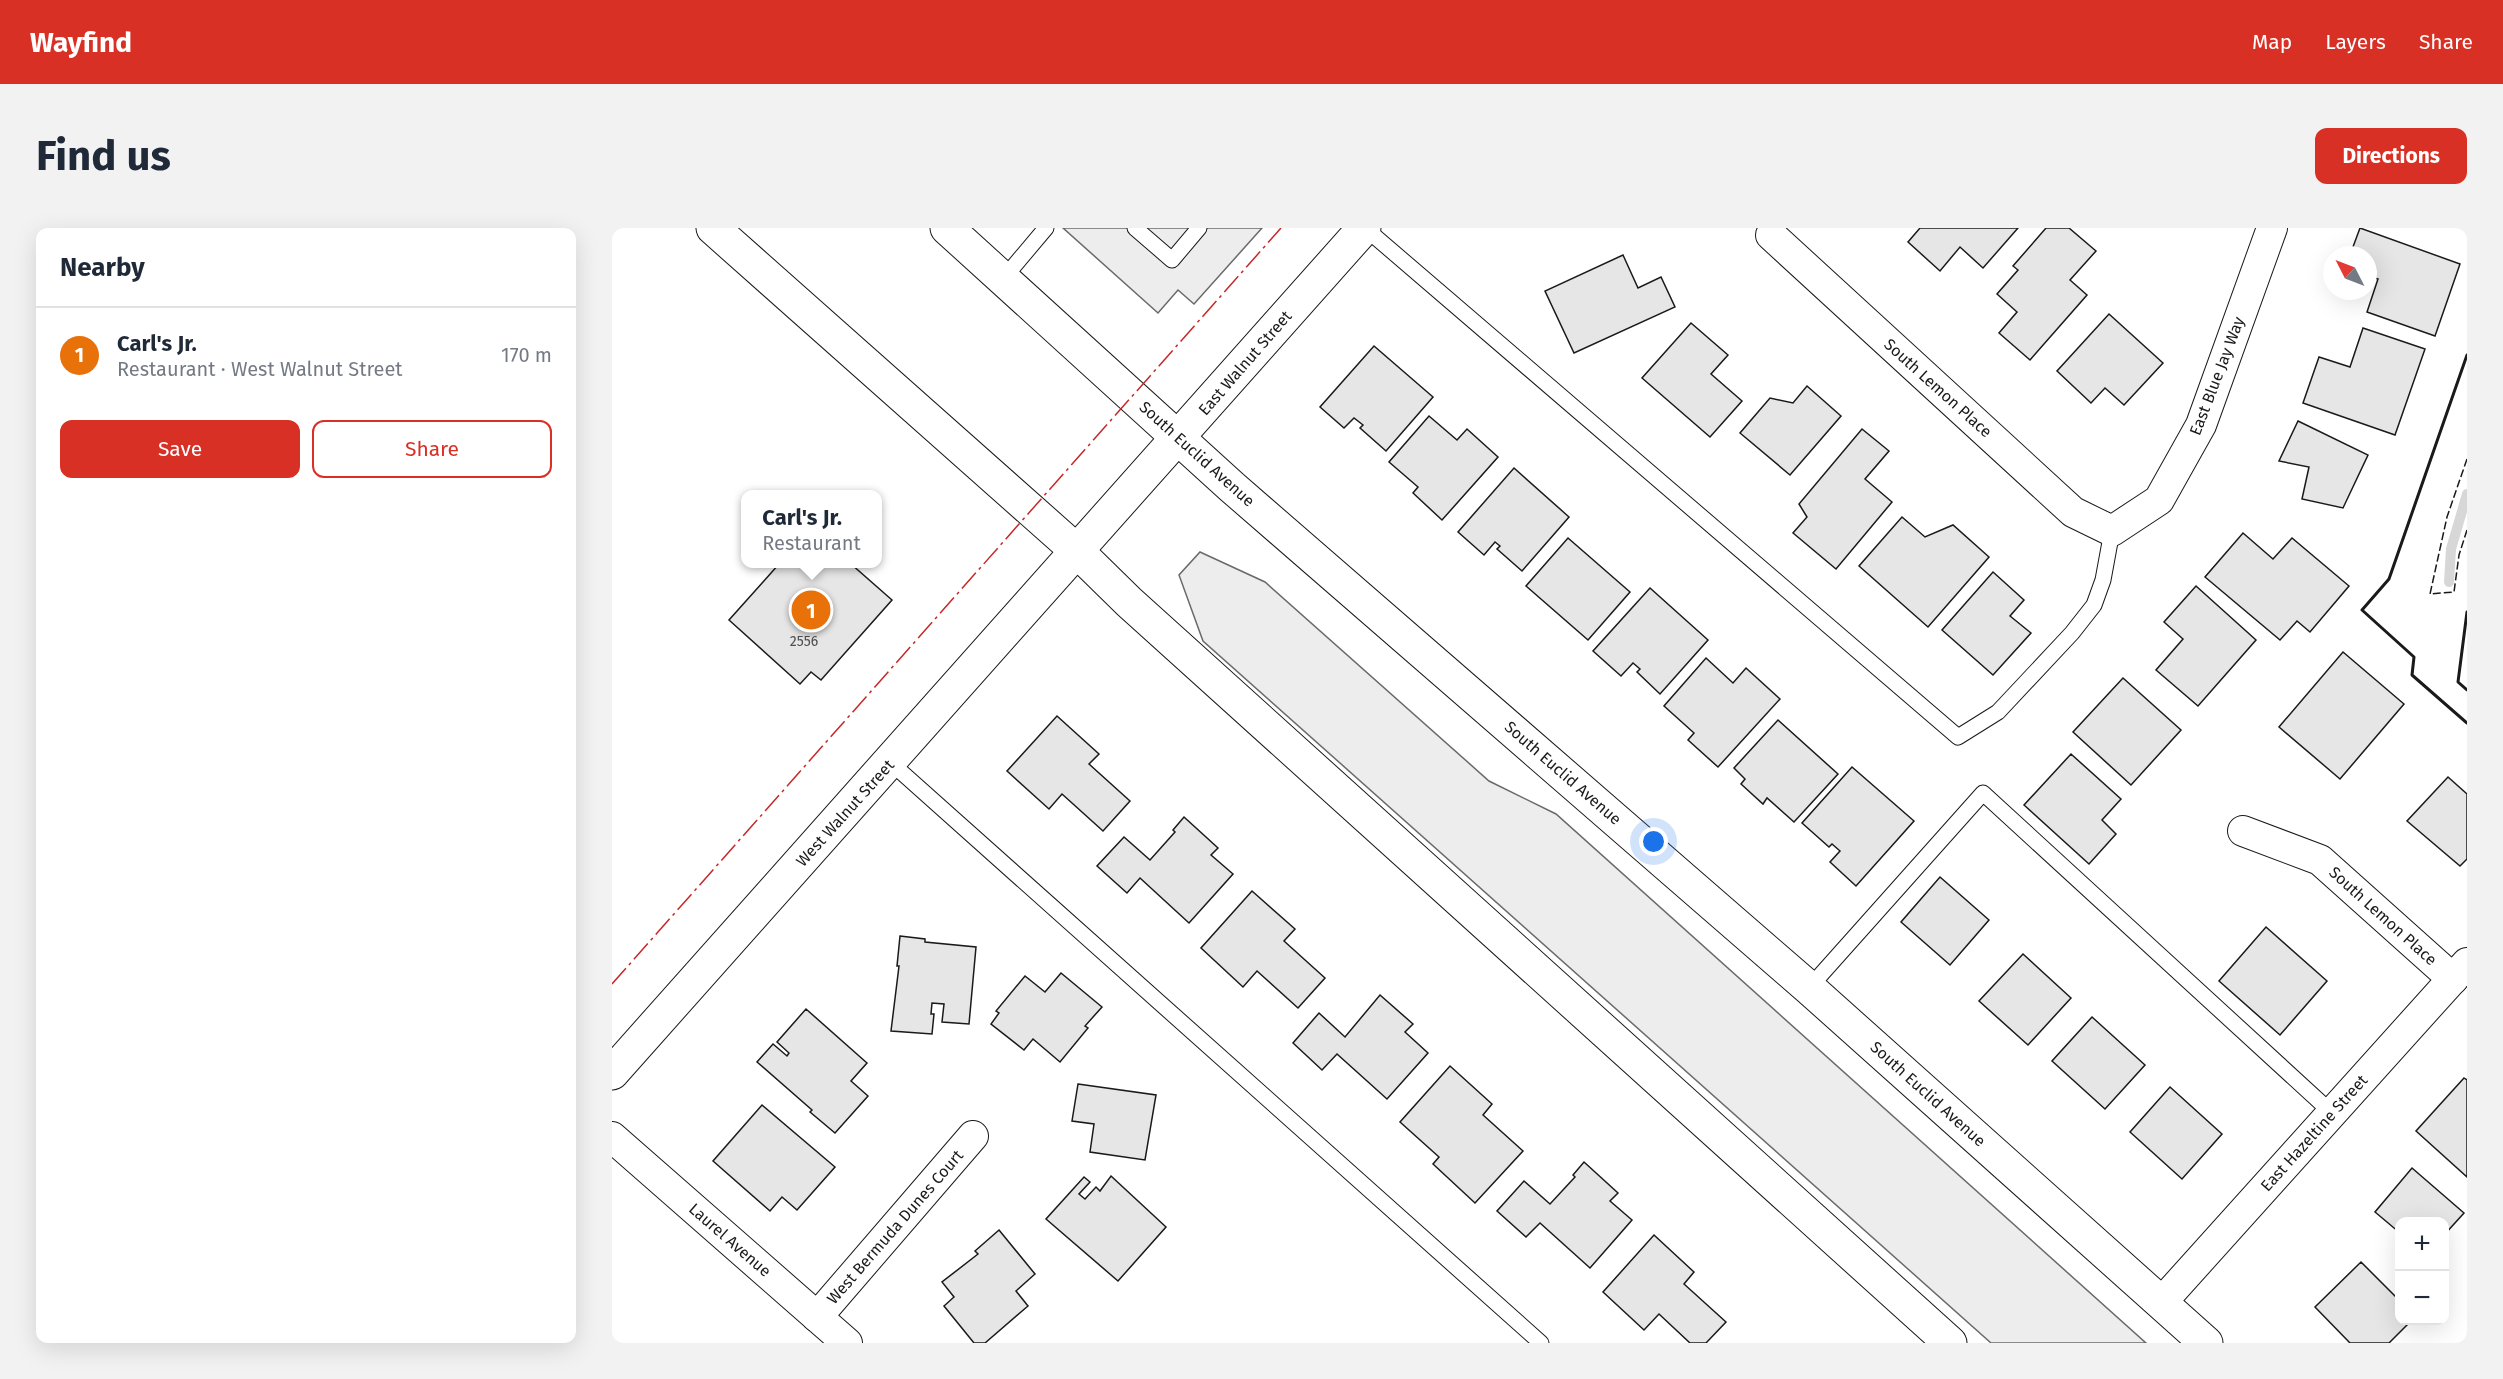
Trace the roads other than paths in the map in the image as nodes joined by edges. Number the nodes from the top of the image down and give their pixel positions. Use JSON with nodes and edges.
{"nodes":[{"id":1,"x":713,"y":228,"type":"edge"},
{"id":2,"x":947,"y":228,"type":"edge"},
{"id":3,"x":1046,"y":228,"type":"edge"},
{"id":4,"x":1135,"y":228,"type":"edge"},
{"id":5,"x":1199,"y":228,"type":"edge"},
{"id":6,"x":1365,"y":228,"type":"edge"},
{"id":7,"x":2272,"y":228,"type":"edge"},
{"id":8,"x":1770,"y":235,"type":"dead end"},
{"id":9,"x":1003,"y":279,"type":"junction"},
{"id":10,"x":1179,"y":438,"type":"junction"},
{"id":11,"x":2112,"y":531,"type":"junction"},
{"id":12,"x":1078,"y":552,"type":"junction"},
{"id":13,"x":890,"y":762,"type":"junction"},
{"id":14,"x":2243,"y":831,"type":"dead end"},
{"id":15,"x":2460,"y":971,"type":"edge"},
{"id":16,"x":1809,"y":988,"type":"junction"},
{"id":17,"x":612,"y":1073,"type":"edge"},
{"id":18,"x":2332,"y":1113,"type":"junction"},
{"id":19,"x":973,"y":1136,"type":"dead end"},
{"id":20,"x":612,"y":1137,"type":"edge"},
{"id":21,"x":2161,"y":1303,"type":"junction"},
{"id":22,"x":817,"y":1317,"type":"junction"},
{"id":23,"x":847,"y":1343,"type":"edge"},
{"id":24,"x":1541,"y":1343,"type":"edge"},
{"id":25,"x":1950,"y":1343,"type":"edge"},
{"id":26,"x":2206,"y":1343,"type":"edge"}],
"edges":[{"from":1,"to":12,"type":"main road"},
{"from":2,"to":9,"type":"main road","name":"South Euclid Avenue"},
{"from":3,"to":9,"type":"lane"},
{"from":4,"to":5,"type":"lane"},
{"from":6,"to":10,"type":"main road","name":"East Walnut Street"},
{"from":6,"to":11,"type":"lane"},
{"from":7,"to":11,"type":"street","name":"East Blue Jay Way"},
{"from":8,"to":11,"type":"street","name":"South Lemon Place"},
{"from":9,"to":10,"type":"main road","name":"South Euclid Avenue"},
{"from":10,"to":12,"type":"main road","name":"East Walnut Street"},
{"from":10,"to":16,"type":"main road","name":"South Euclid Avenue"},
{"from":12,"to":13,"type":"main road","name":"West Walnut Street"},
{"from":12,"to":25,"type":"main road"},
{"from":13,"to":17,"type":"main road","name":"West Walnut Street"},
{"from":13,"to":24,"type":"lane"},
{"from":14,"to":15,"type":"street","name":"South Lemon Place"},
{"from":15,"to":18,"type":"street","name":"East Hazeltine Street"},
{"from":16,"to":18,"type":"lane"},
{"from":16,"to":21,"type":"main road","name":"South Euclid Avenue"},
{"from":18,"to":21,"type":"street","name":"East Hazeltine Street"},
{"from":19,"to":22,"type":"street","name":"West Bermuda Dunes Court"},
{"from":20,"to":22,"type":"street","name":"Laurel Avenue"},
{"from":21,"to":26,"type":"main road","name":"South Euclid Avenue"},
{"from":22,"to":23,"type":"street","name":"Laurel Avenue"}]}
